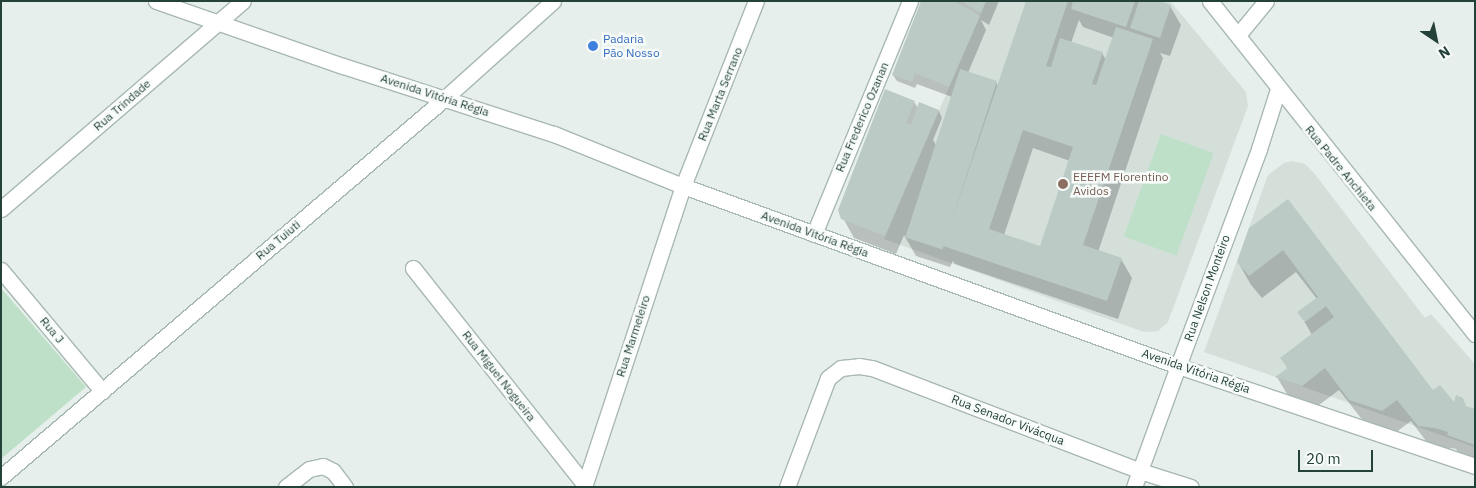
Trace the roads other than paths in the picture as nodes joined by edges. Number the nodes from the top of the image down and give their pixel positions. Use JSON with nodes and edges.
{"nodes":[{"id":1,"x":156,"y":1,"type":"edge"},
{"id":2,"x":243,"y":1,"type":"edge"},
{"id":3,"x":553,"y":1,"type":"edge"},
{"id":4,"x":756,"y":1,"type":"edge"},
{"id":5,"x":910,"y":1,"type":"edge"},
{"id":6,"x":1210,"y":1,"type":"edge"},
{"id":7,"x":1266,"y":1,"type":"edge"},
{"id":8,"x":219,"y":22,"type":"junction"},
{"id":9,"x":1238,"y":35,"type":"junction"},
{"id":10,"x":1278,"y":90,"type":"junction"},
{"id":11,"x":445,"y":98,"type":"junction"},
{"id":12,"x":683,"y":186,"type":"junction"},
{"id":13,"x":1,"y":209,"type":"edge"},
{"id":14,"x":814,"y":234,"type":"junction"},
{"id":15,"x":414,"y":268,"type":"dead end"},
{"id":16,"x":1,"y":270,"type":"edge"},
{"id":17,"x":1475,"y":334,"type":"edge"},
{"id":18,"x":1178,"y":366,"type":"junction"},
{"id":19,"x":102,"y":391,"type":"junction"},
{"id":20,"x":1475,"y":466,"type":"edge"},
{"id":21,"x":1140,"y":471,"type":"junction"},
{"id":22,"x":1,"y":477,"type":"edge"},
{"id":23,"x":584,"y":486,"type":"edge"},
{"id":24,"x":286,"y":487,"type":"edge"},
{"id":25,"x":345,"y":487,"type":"edge"},
{"id":26,"x":787,"y":487,"type":"edge"},
{"id":27,"x":1134,"y":487,"type":"edge"},
{"id":28,"x":1191,"y":487,"type":"edge"}],
"edges":[{"from":1,"to":8,"type":"street","name":"Avenida Vitória Régia"},
{"from":2,"to":8,"type":"street","name":"Rua Trindade"},
{"from":3,"to":11,"type":"street","name":"Rua Tuiuti"},
{"from":4,"to":12,"type":"street","name":"Rua Marta Serrano"},
{"from":5,"to":14,"type":"street","name":"Rua Frederico Ozanan"},
{"from":6,"to":9,"type":"street","name":"Rua Padre Anchieta"},
{"from":7,"to":9,"type":"street"},
{"from":8,"to":11,"type":"street","name":"Avenida Vitória Régia"},
{"from":8,"to":13,"type":"street","name":"Rua Trindade"},
{"from":9,"to":10,"type":"street","name":"Rua Padre Anchieta"},
{"from":10,"to":17,"type":"street","name":"Rua Padre Anchieta"},
{"from":10,"to":18,"type":"street","name":"Rua Nelson Monteiro"},
{"from":11,"to":12,"type":"street","name":"Avenida Vitória Régia"},
{"from":11,"to":19,"type":"street","name":"Rua Tuiuti"},
{"from":12,"to":14,"type":"street","name":"Avenida Vitória Régia"},
{"from":12,"to":23,"type":"street","name":"Rua Marmeleiro"},
{"from":14,"to":18,"type":"street","name":"Avenida Vitória Régia"},
{"from":15,"to":23,"type":"street","name":"Rua Miguel Nogueira"},
{"from":16,"to":19,"type":"street","name":"Rua J"},
{"from":18,"to":20,"type":"street","name":"Avenida Vitória Régia"},
{"from":18,"to":21,"type":"street","name":"Rua Nelson Monteiro"},
{"from":19,"to":22,"type":"street","name":"Rua Tuiuti"},
{"from":21,"to":26,"type":"street","name":"Rua Senador Vivácqua"},
{"from":21,"to":27,"type":"street","name":"Rua Nelson Monteiro"},
{"from":21,"to":28,"type":"street","name":"Rua Senador Vivácqua"},
{"from":24,"to":25,"type":"street"}]}
